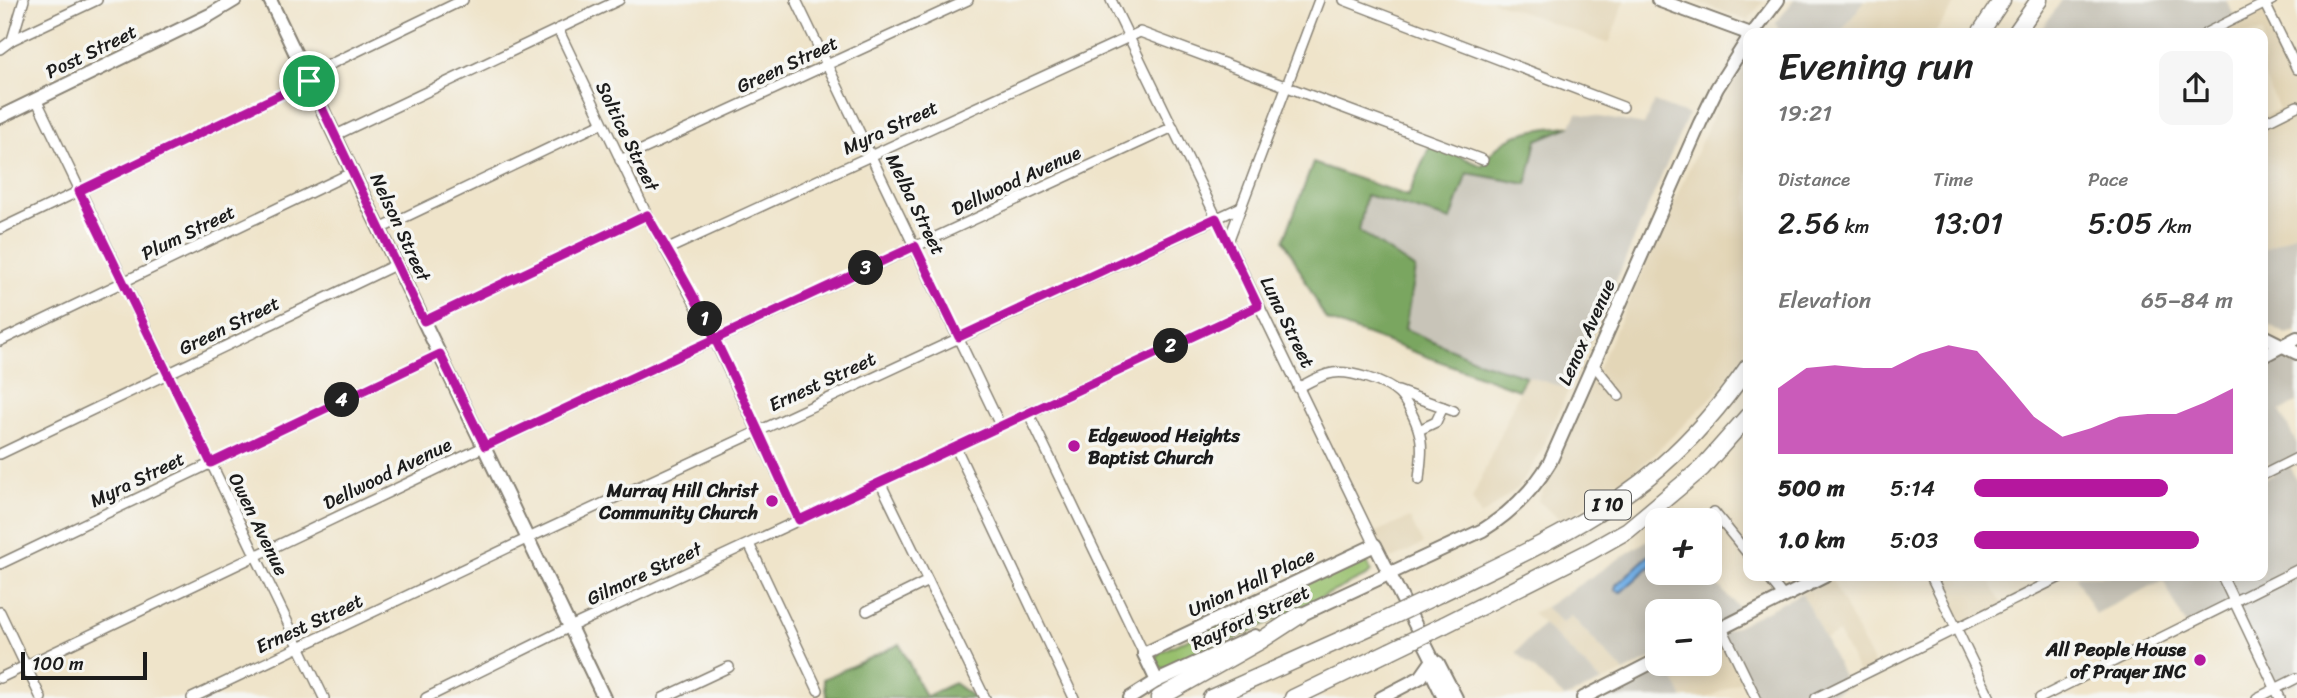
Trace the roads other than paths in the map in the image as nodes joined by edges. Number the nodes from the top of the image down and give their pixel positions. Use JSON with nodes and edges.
{"nodes":[{"id":1,"x":24,"y":0,"type":"edge"},
{"id":2,"x":97,"y":0,"type":"edge"},
{"id":3,"x":235,"y":0,"type":"edge"},
{"id":4,"x":270,"y":0,"type":"edge"},
{"id":5,"x":463,"y":0,"type":"edge"},
{"id":6,"x":619,"y":0,"type":"edge"},
{"id":7,"x":796,"y":0,"type":"edge"},
{"id":8,"x":968,"y":0,"type":"edge"},
{"id":9,"x":1111,"y":0,"type":"edge"},
{"id":10,"x":1319,"y":0,"type":"edge"},
{"id":11,"x":1344,"y":0,"type":"edge"},
{"id":12,"x":1658,"y":0,"type":"edge"},
{"id":13,"x":1778,"y":0,"type":"edge"},
{"id":14,"x":2003,"y":0,"type":"edge"},
{"id":15,"x":2039,"y":0,"type":"edge"},
{"id":16,"x":2267,"y":1,"type":"edge"},
{"id":17,"x":1755,"y":28,"type":"edge"},
{"id":18,"x":1983,"y":28,"type":"edge"},
{"id":19,"x":2019,"y":28,"type":"edge"},
{"id":20,"x":2216,"y":28,"type":"edge"},
{"id":21,"x":558,"y":29,"type":"junction"},
{"id":22,"x":1743,"y":30,"type":"edge"},
{"id":23,"x":1129,"y":36,"type":"junction"},
{"id":24,"x":12,"y":40,"type":"junction"},
{"id":25,"x":1743,"y":47,"type":"edge"},
{"id":26,"x":0,"y":49,"type":"edge"},
{"id":27,"x":828,"y":65,"type":"junction"},
{"id":28,"x":2297,"y":69,"type":"edge"},
{"id":29,"x":308,"y":78,"type":"junction"},
{"id":30,"x":1286,"y":86,"type":"junction"},
{"id":31,"x":36,"y":99,"type":"junction"},
{"id":32,"x":2297,"y":106,"type":"edge"},
{"id":33,"x":1623,"y":107,"type":"dead end"},
{"id":34,"x":0,"y":117,"type":"edge"},
{"id":35,"x":2268,"y":120,"type":"edge"},
{"id":36,"x":602,"y":123,"type":"junction"},
{"id":37,"x":1173,"y":127,"type":"junction"},
{"id":38,"x":336,"y":135,"type":"junction"},
{"id":39,"x":871,"y":155,"type":"junction"},
{"id":40,"x":620,"y":160,"type":"junction"},
{"id":41,"x":1483,"y":160,"type":"dead end"},
{"id":42,"x":353,"y":172,"type":"junction"},
{"id":43,"x":79,"y":191,"type":"junction"},
{"id":44,"x":1241,"y":207,"type":"junction"},
{"id":45,"x":647,"y":215,"type":"junction"},
{"id":46,"x":1216,"y":218,"type":"junction"},
{"id":47,"x":0,"y":229,"type":"edge"},
{"id":48,"x":380,"y":229,"type":"junction"},
{"id":49,"x":1228,"y":242,"type":"junction"},
{"id":50,"x":915,"y":246,"type":"junction"},
{"id":51,"x":666,"y":250,"type":"junction"},
{"id":52,"x":397,"y":264,"type":"junction"},
{"id":53,"x":124,"y":282,"type":"junction"},
{"id":54,"x":1258,"y":306,"type":"junction"},
{"id":55,"x":424,"y":321,"type":"junction"},
{"id":56,"x":959,"y":337,"type":"junction"},
{"id":57,"x":2297,"y":338,"type":"edge"},
{"id":58,"x":714,"y":339,"type":"junction"},
{"id":59,"x":2268,"y":339,"type":"edge"},
{"id":60,"x":0,"y":341,"type":"edge"},
{"id":61,"x":2282,"y":346,"type":"junction"},
{"id":62,"x":2268,"y":353,"type":"edge"},
{"id":63,"x":2297,"y":353,"type":"edge"},
{"id":64,"x":440,"y":354,"type":"junction"},
{"id":65,"x":1593,"y":364,"type":"junction"},
{"id":66,"x":168,"y":373,"type":"junction"},
{"id":67,"x":1743,"y":374,"type":"edge"},
{"id":68,"x":1298,"y":388,"type":"junction"},
{"id":69,"x":1393,"y":389,"type":"junction"},
{"id":70,"x":1619,"y":396,"type":"dead end"},
{"id":71,"x":1443,"y":407,"type":"junction"},
{"id":72,"x":1454,"y":411,"type":"dead end"},
{"id":73,"x":1028,"y":412,"type":"junction"},
{"id":74,"x":1743,"y":422,"type":"edge"},
{"id":75,"x":1000,"y":425,"type":"junction"},
{"id":76,"x":758,"y":430,"type":"junction"},
{"id":77,"x":1419,"y":430,"type":"junction"},
{"id":78,"x":485,"y":446,"type":"junction"},
{"id":79,"x":955,"y":446,"type":"junction"},
{"id":80,"x":0,"y":454,"type":"edge"},
{"id":81,"x":2297,"y":458,"type":"edge"},
{"id":82,"x":211,"y":463,"type":"junction"},
{"id":83,"x":2268,"y":472,"type":"edge"},
{"id":84,"x":1419,"y":480,"type":"dead end"},
{"id":85,"x":880,"y":482,"type":"junction"},
{"id":86,"x":799,"y":520,"type":"junction"},
{"id":87,"x":1722,"y":522,"type":"edge"},
{"id":88,"x":528,"y":538,"type":"junction"},
{"id":89,"x":749,"y":544,"type":"junction"},
{"id":90,"x":1375,"y":545,"type":"junction"},
{"id":91,"x":1743,"y":548,"type":"edge"},
{"id":92,"x":256,"y":556,"type":"junction"},
{"id":93,"x":0,"y":564,"type":"edge"},
{"id":94,"x":2297,"y":570,"type":"edge"},
{"id":95,"x":1388,"y":573,"type":"junction"},
{"id":96,"x":928,"y":581,"type":"junction"},
{"id":97,"x":1771,"y":581,"type":"edge"},
{"id":98,"x":1814,"y":581,"type":"edge"},
{"id":99,"x":1933,"y":581,"type":"edge"},
{"id":100,"x":2052,"y":581,"type":"edge"},
{"id":101,"x":2224,"y":581,"type":"edge"},
{"id":102,"x":1783,"y":596,"type":"junction"},
{"id":103,"x":2234,"y":601,"type":"junction"},
{"id":104,"x":867,"y":611,"type":"dead end"},
{"id":105,"x":0,"y":612,"type":"edge"},
{"id":106,"x":1300,"y":615,"type":"junction"},
{"id":107,"x":570,"y":627,"type":"junction"},
{"id":108,"x":1722,"y":628,"type":"edge"},
{"id":109,"x":1956,"y":629,"type":"junction"},
{"id":110,"x":1722,"y":641,"type":"edge"},
{"id":111,"x":299,"y":647,"type":"junction"},
{"id":112,"x":1144,"y":654,"type":"junction"},
{"id":113,"x":1433,"y":660,"type":"junction"},
{"id":114,"x":26,"y":666,"type":"junction"},
{"id":115,"x":1645,"y":666,"type":"edge"},
{"id":116,"x":729,"y":667,"type":"dead end"},
{"id":117,"x":0,"y":678,"type":"edge"},
{"id":118,"x":2297,"y":678,"type":"edge"},
{"id":119,"x":1157,"y":681,"type":"junction"},
{"id":120,"x":2275,"y":688,"type":"junction"},
{"id":121,"x":818,"y":690,"type":"dead end"},
{"id":122,"x":41,"y":698,"type":"edge"},
{"id":123,"x":192,"y":698,"type":"edge"},
{"id":124,"x":324,"y":698,"type":"edge"},
{"id":125,"x":426,"y":698,"type":"edge"},
{"id":126,"x":604,"y":698,"type":"edge"},
{"id":127,"x":663,"y":698,"type":"edge"},
{"id":128,"x":985,"y":698,"type":"edge"},
{"id":129,"x":1074,"y":698,"type":"edge"},
{"id":130,"x":1130,"y":698,"type":"edge"},
{"id":131,"x":1159,"y":698,"type":"edge"},
{"id":132,"x":1211,"y":698,"type":"edge"},
{"id":133,"x":1293,"y":698,"type":"edge"},
{"id":134,"x":1381,"y":698,"type":"edge"},
{"id":135,"x":1444,"y":698,"type":"edge"},
{"id":136,"x":1456,"y":698,"type":"edge"},
{"id":137,"x":1583,"y":698,"type":"edge"},
{"id":138,"x":1756,"y":698,"type":"edge"},
{"id":139,"x":1816,"y":698,"type":"edge"},
{"id":140,"x":1990,"y":698,"type":"edge"},
{"id":141,"x":2039,"y":698,"type":"edge"},
{"id":142,"x":2257,"y":698,"type":"edge"},
{"id":143,"x":2280,"y":698,"type":"edge"}],
"edges":[{"from":1,"to":24,"type":"street"},
{"from":2,"to":24,"type":"street"},
{"from":3,"to":31,"type":"street","name":"Post Street"},
{"from":4,"to":29,"type":"street","name":"Nelson Street"},
{"from":5,"to":29,"type":"street"},
{"from":6,"to":21,"type":"street"},
{"from":7,"to":27,"type":"street","name":"Melba Street"},
{"from":8,"to":27,"type":"street","name":"Green Street"},
{"from":9,"to":23,"type":"street","name":"Luna Street"},
{"from":10,"to":30,"type":"street"},
{"from":11,"to":33,"type":"street"},
{"from":12,"to":22,"type":"street"},
{"from":13,"to":17,"type":"street"},
{"from":14,"to":18,"type":"highway"},
{"from":15,"to":19,"type":"highway"},
{"from":16,"to":20,"type":"street"},
{"from":16,"to":28,"type":"street"},
{"from":21,"to":36,"type":"street","name":"Soltice Street"},
{"from":21,"to":38,"type":"street"},
{"from":23,"to":30,"type":"street"},
{"from":23,"to":37,"type":"street","name":"Luna Street"},
{"from":23,"to":39,"type":"street","name":"Myra Street"},
{"from":24,"to":26,"type":"street"},
{"from":25,"to":65,"type":"street","name":"Lenox Avenue"},
{"from":27,"to":39,"type":"street","name":"Melba Street"},
{"from":27,"to":40,"type":"street","name":"Green Street"},
{"from":29,"to":38,"type":"street","name":"Nelson Street"},
{"from":29,"to":43,"type":"street"},
{"from":30,"to":41,"type":"street"},
{"from":30,"to":44,"type":"street"},
{"from":31,"to":34,"type":"street","name":"Post Street"},
{"from":31,"to":43,"type":"street","name":"Owen Avenue"},
{"from":32,"to":35,"type":"street"},
{"from":36,"to":40,"type":"street","name":"Soltice Street"},
{"from":36,"to":48,"type":"street"},
{"from":37,"to":46,"type":"street","name":"Luna Street"},
{"from":37,"to":50,"type":"street","name":"Dellwood Avenue"},
{"from":38,"to":42,"type":"street","name":"Nelson Street"},
{"from":39,"to":50,"type":"street","name":"Melba Street"},
{"from":39,"to":51,"type":"street","name":"Myra Street"},
{"from":40,"to":45,"type":"street","name":"Soltice Street"},
{"from":42,"to":48,"type":"street","name":"Nelson Street"},
{"from":42,"to":53,"type":"street","name":"Plum Street"},
{"from":43,"to":47,"type":"street"},
{"from":43,"to":53,"type":"street","name":"Owen Avenue"},
{"from":44,"to":46,"type":"street","name":"Ernest Street"},
{"from":44,"to":49,"type":"street"},
{"from":45,"to":51,"type":"street","name":"Soltice Street"},
{"from":45,"to":55,"type":"street"},
{"from":46,"to":49,"type":"street","name":"Luna Street"},
{"from":46,"to":56,"type":"street","name":"Ernest Street"},
{"from":48,"to":52,"type":"street","name":"Nelson Street"},
{"from":49,"to":54,"type":"street","name":"Luna Street"},
{"from":50,"to":56,"type":"street","name":"Melba Street"},
{"from":50,"to":58,"type":"street","name":"Dellwood Avenue"},
{"from":51,"to":58,"type":"street","name":"Soltice Street"},
{"from":52,"to":55,"type":"street","name":"Nelson Street"},
{"from":52,"to":66,"type":"street","name":"Green Street"},
{"from":53,"to":60,"type":"street","name":"Plum Street"},
{"from":53,"to":66,"type":"street","name":"Owen Avenue"},
{"from":54,"to":68,"type":"street","name":"Luna Street"},
{"from":54,"to":73,"type":"street","name":"Gilmore Street"},
{"from":55,"to":64,"type":"street","name":"Nelson Street"},
{"from":56,"to":75,"type":"street","name":"Melba Street"},
{"from":56,"to":76,"type":"street","name":"Ernest Street"},
{"from":57,"to":61,"type":"street"},
{"from":58,"to":76,"type":"street","name":"Soltice Street"},
{"from":58,"to":78,"type":"street","name":"Dellwood Avenue"},
{"from":59,"to":61,"type":"street"},
{"from":61,"to":62,"type":"street"},
{"from":61,"to":63,"type":"street"},
{"from":64,"to":78,"type":"street","name":"Nelson Street"},
{"from":64,"to":82,"type":"street","name":"Myra Street"},
{"from":65,"to":70,"type":"street"},
{"from":65,"to":95,"type":"street","name":"Lenox Avenue"},
{"from":66,"to":80,"type":"street","name":"Green Street"},
{"from":66,"to":82,"type":"street","name":"Owen Avenue"},
{"from":67,"to":132,"type":"highway","number":"I 10","bridge":true},
{"from":68,"to":69,"type":"street"},
{"from":68,"to":90,"type":"street","name":"Luna Street"},
{"from":69,"to":71,"type":"street"},
{"from":69,"to":77,"type":"street"},
{"from":71,"to":72,"type":"street"},
{"from":71,"to":77,"type":"street"},
{"from":73,"to":75,"type":"street","name":"Gilmore Street"},
{"from":73,"to":112,"type":"street"},
{"from":74,"to":133,"type":"highway","number":"I 10","bridge":true},
{"from":75,"to":79,"type":"street","name":"Gilmore Street"},
{"from":76,"to":86,"type":"street","name":"Soltice Street"},
{"from":76,"to":88,"type":"street","name":"Ernest Street"},
{"from":77,"to":84,"type":"street"},
{"from":78,"to":88,"type":"street","name":"Nelson Street"},
{"from":78,"to":92,"type":"street","name":"Dellwood Avenue"},
{"from":79,"to":85,"type":"street","name":"Gilmore Street"},
{"from":79,"to":129,"type":"street"},
{"from":81,"to":83,"type":"street"},
{"from":82,"to":92,"type":"street","name":"Owen Avenue"},
{"from":82,"to":93,"type":"street","name":"Myra Street"},
{"from":85,"to":86,"type":"street","name":"Gilmore Street"},
{"from":85,"to":96,"type":"street"},
{"from":86,"to":89,"type":"street","name":"Gilmore Street"},
{"from":87,"to":91,"type":"street"},
{"from":88,"to":107,"type":"street","name":"Nelson Street"},
{"from":88,"to":111,"type":"street","name":"Ernest Street"},
{"from":89,"to":107,"type":"street","name":"Gilmore Street"},
{"from":89,"to":121,"type":"street"},
{"from":90,"to":95,"type":"street","name":"Luna Street"},
{"from":90,"to":112,"type":"street","name":"Union Hall Place"},
{"from":92,"to":111,"type":"street","name":"Owen Avenue"},
{"from":92,"to":114,"type":"street","name":"Dellwood Avenue"},
{"from":94,"to":103,"type":"street"},
{"from":95,"to":106,"type":"street","name":"Rayford Street"},
{"from":95,"to":113,"type":"street","name":"Luna Street"},
{"from":96,"to":104,"type":"street"},
{"from":96,"to":128,"type":"street"},
{"from":97,"to":102,"type":"street"},
{"from":98,"to":102,"type":"street"},
{"from":99,"to":109,"type":"street"},
{"from":100,"to":109,"type":"street"},
{"from":101,"to":103,"type":"street"},
{"from":102,"to":108,"type":"street"},
{"from":103,"to":120,"type":"street"},
{"from":103,"to":141,"type":"street"},
{"from":105,"to":114,"type":"street"},
{"from":106,"to":119,"type":"street","name":"Rayford Street"},
{"from":106,"to":131,"type":"highway"},
{"from":107,"to":125,"type":"street","name":"Gilmore Street"},
{"from":107,"to":126,"type":"street","name":"Nelson Street"},
{"from":109,"to":139,"type":"street"},
{"from":109,"to":140,"type":"street"},
{"from":110,"to":138,"type":"street"},
{"from":111,"to":123,"type":"street","name":"Ernest Street"},
{"from":111,"to":124,"type":"street","name":"Owen Avenue"},
{"from":112,"to":119,"type":"street"},
{"from":113,"to":134,"type":"street"},
{"from":113,"to":135,"type":"street","name":"Luna Street"},
{"from":113,"to":136,"type":"street","name":"Luna Street"},
{"from":114,"to":117,"type":"street","name":"Dellwood Avenue"},
{"from":114,"to":122,"type":"street"},
{"from":115,"to":137,"type":"street"},
{"from":116,"to":127,"type":"street"},
{"from":118,"to":120,"type":"street"},
{"from":119,"to":130,"type":"street","name":"Rayford Street"},
{"from":120,"to":142,"type":"street"},
{"from":120,"to":143,"type":"street"}]}
